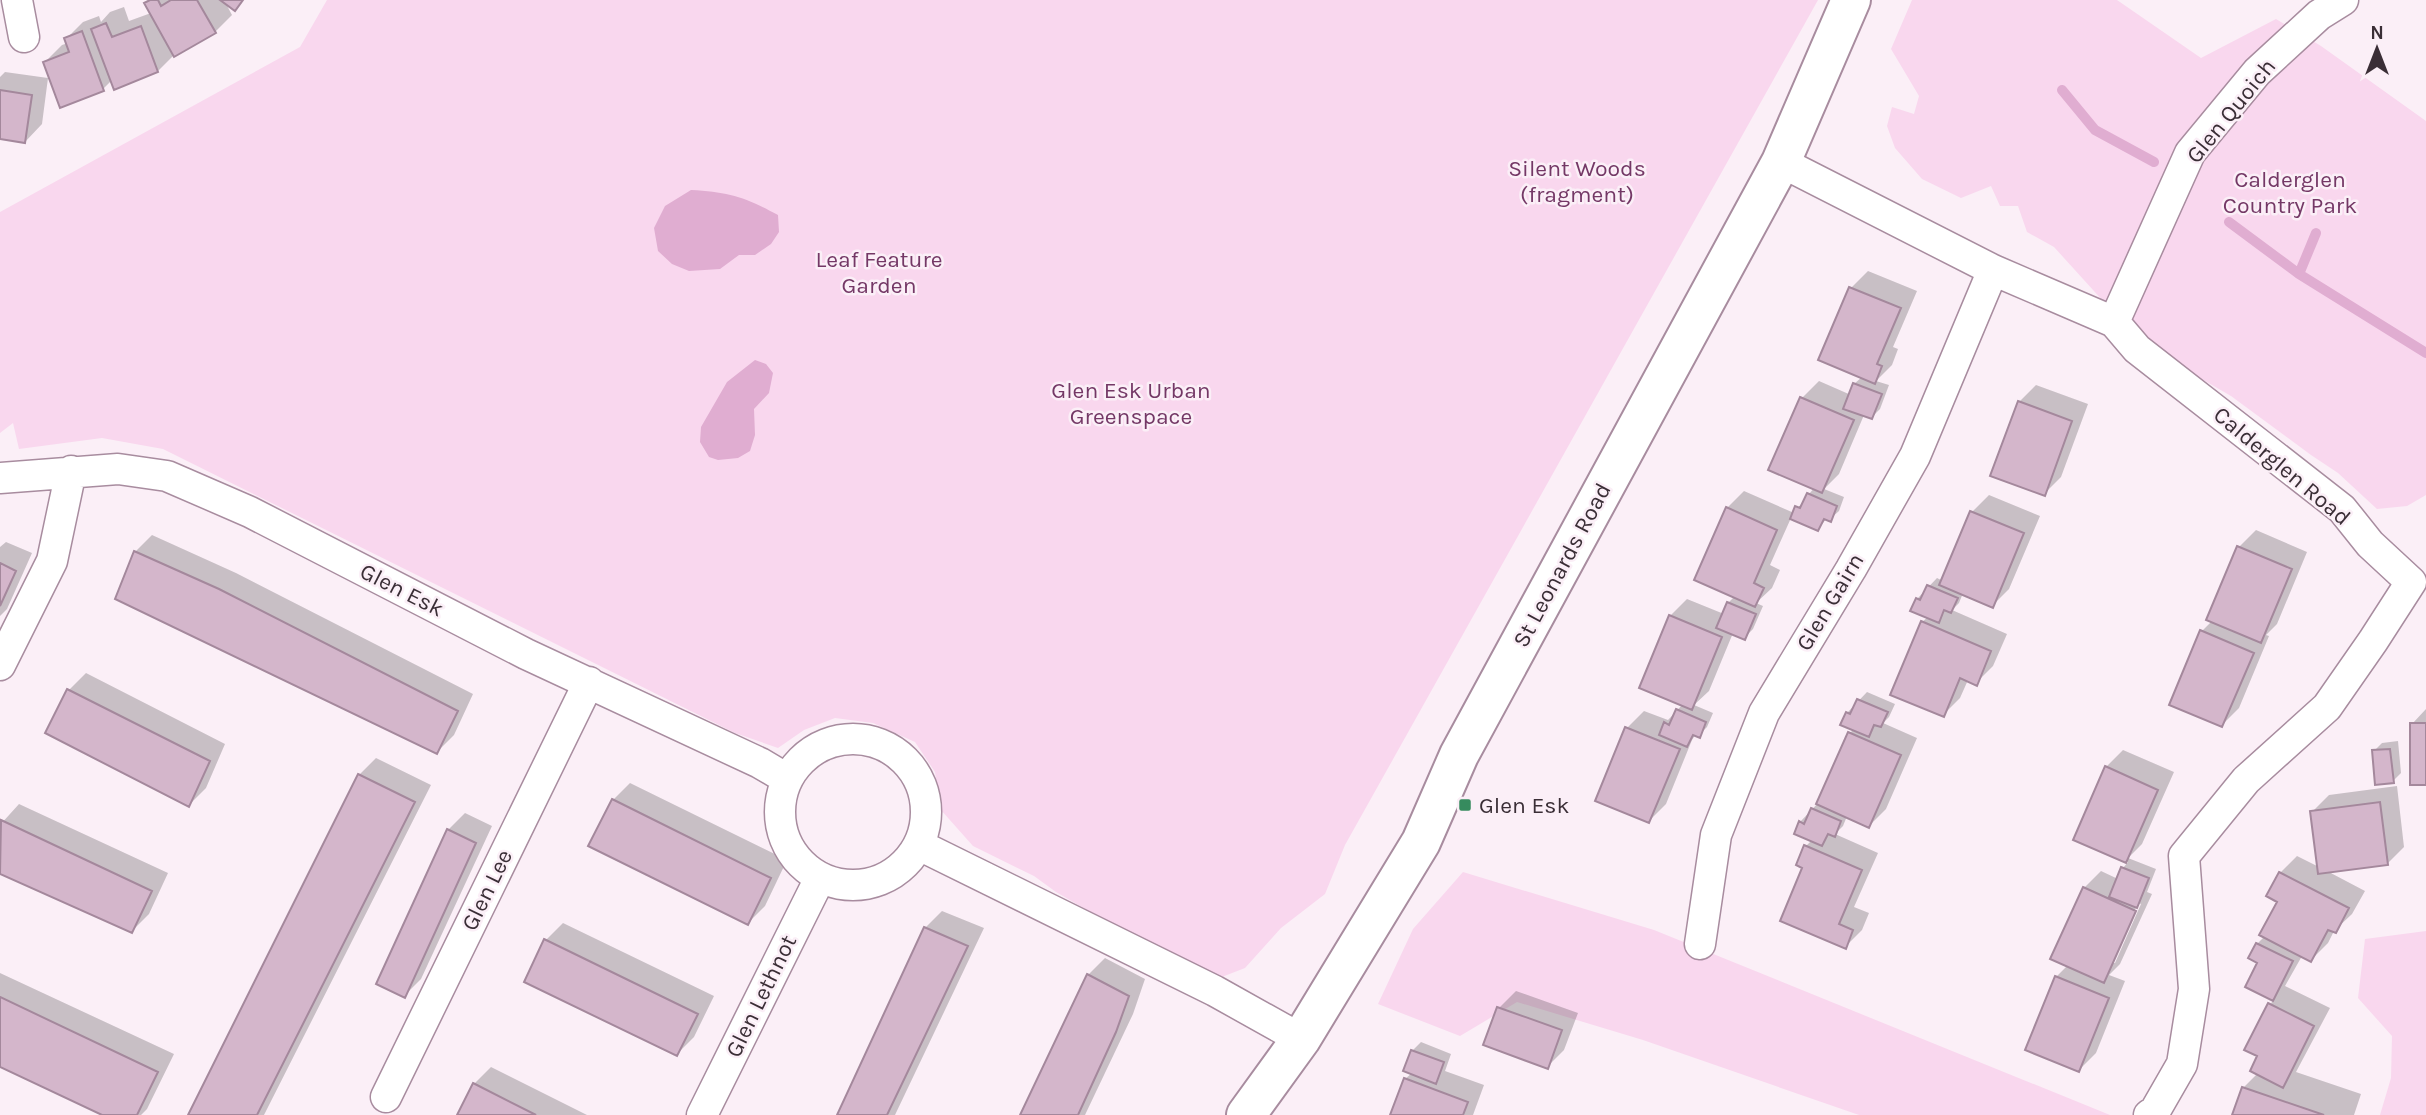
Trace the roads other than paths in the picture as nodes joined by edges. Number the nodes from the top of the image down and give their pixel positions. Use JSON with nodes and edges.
{"nodes":[{"id":1,"x":17,"y":0,"type":"edge"},
{"id":2,"x":1851,"y":0,"type":"edge"},
{"id":3,"x":2343,"y":0,"type":"edge"},
{"id":4,"x":24,"y":37,"type":"dead end"},
{"id":5,"x":1781,"y":162,"type":"junction"},
{"id":6,"x":1993,"y":270,"type":"junction"},
{"id":7,"x":2114,"y":322,"type":"junction"},
{"id":8,"x":71,"y":471,"type":"junction"},
{"id":9,"x":0,"y":478,"type":"edge"},
{"id":10,"x":2418,"y":585,"type":"edge"},
{"id":11,"x":0,"y":665,"type":"edge"},
{"id":12,"x":589,"y":682,"type":"junction"},
{"id":13,"x":787,"y":779,"type":"junction"},
{"id":14,"x":919,"y":845,"type":"junction"},
{"id":15,"x":820,"y":878,"type":"junction"},
{"id":16,"x":1700,"y":944,"type":"dead end"},
{"id":17,"x":1301,"y":1039,"type":"junction"},
{"id":18,"x":386,"y":1097,"type":"dead end"},
{"id":19,"x":702,"y":1115,"type":"edge"},
{"id":20,"x":1246,"y":1115,"type":"edge"},
{"id":21,"x":2149,"y":1115,"type":"edge"}],
"edges":[{"from":1,"to":4,"type":"street"},
{"from":2,"to":5,"type":"street","name":"St Leonards Road"},
{"from":3,"to":7,"type":"street","name":"Glen Quoich"},
{"from":5,"to":6,"type":"street","name":"Calderglen Road"},
{"from":5,"to":17,"type":"street","name":"St Leonards Road"},
{"from":6,"to":7,"type":"street","name":"Calderglen Road"},
{"from":6,"to":16,"type":"street","name":"Glen Gairn"},
{"from":7,"to":10,"type":"street","name":"Calderglen Road"},
{"from":8,"to":9,"type":"street","name":"Glen Esk"},
{"from":8,"to":11,"type":"street"},
{"from":8,"to":12,"type":"street","name":"Glen Esk"},
{"from":10,"to":21,"type":"street","name":"Calderglen Road"},
{"from":12,"to":13,"type":"street","name":"Glen Esk"},
{"from":12,"to":18,"type":"street","name":"Glen Lee"},
{"from":13,"to":14,"type":"street"},
{"from":13,"to":15,"type":"street"},
{"from":14,"to":15,"type":"street"},
{"from":14,"to":17,"type":"street"},
{"from":15,"to":19,"type":"street","name":"Glen Lethnot"},
{"from":17,"to":20,"type":"street","name":"St Leonards Road"}]}
